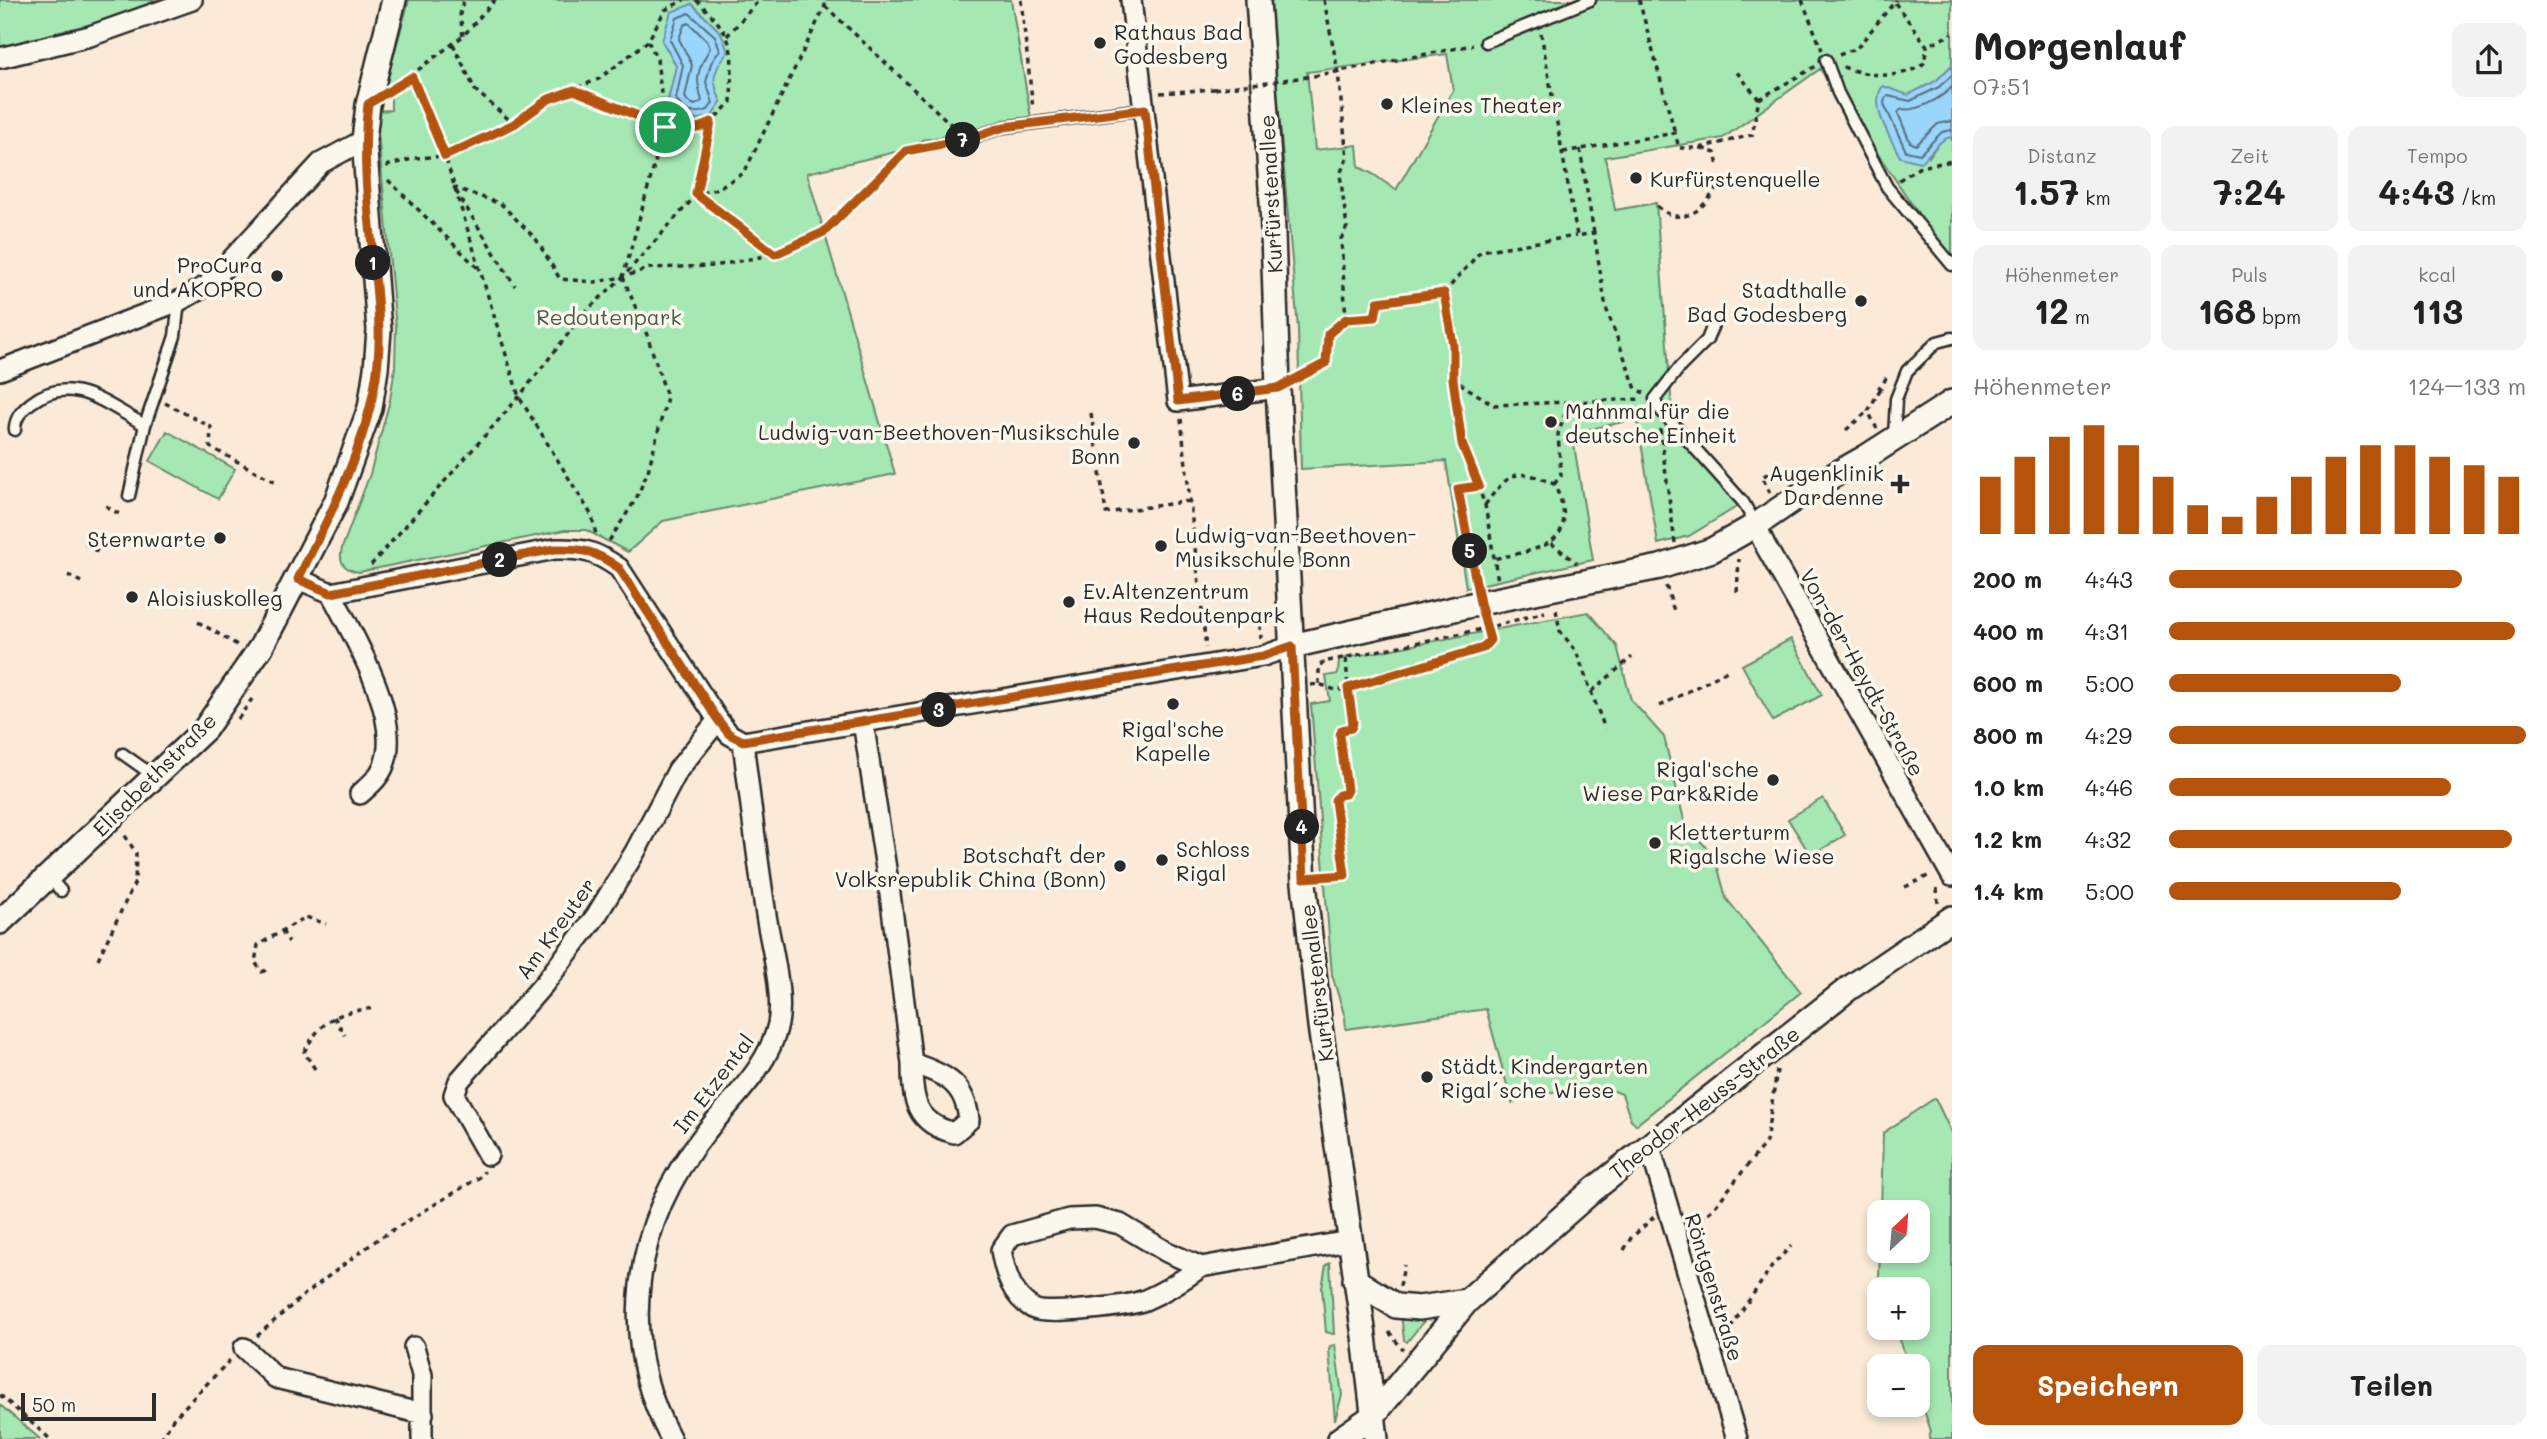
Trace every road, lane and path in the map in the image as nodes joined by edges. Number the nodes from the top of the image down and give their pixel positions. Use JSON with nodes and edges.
{"nodes":[{"id":1,"x":192,"y":0,"type":"edge"},
{"id":2,"x":394,"y":0,"type":"edge"},
{"id":3,"x":464,"y":0,"type":"edge"},
{"id":4,"x":495,"y":0,"type":"edge"},
{"id":5,"x":684,"y":0,"type":"edge"},
{"id":6,"x":696,"y":0,"type":"edge"},
{"id":7,"x":759,"y":0,"type":"edge"},
{"id":8,"x":1021,"y":0,"type":"edge"},
{"id":9,"x":1131,"y":0,"type":"edge"},
{"id":10,"x":1258,"y":0,"type":"edge"},
{"id":11,"x":1324,"y":0,"type":"edge"},
{"id":12,"x":1590,"y":0,"type":"edge"},
{"id":13,"x":1639,"y":0,"type":"edge"},
{"id":14,"x":1802,"y":0,"type":"edge"},
{"id":15,"x":1895,"y":1,"type":"edge"},
{"id":16,"x":825,"y":3,"type":"edge"},
{"id":17,"x":1539,"y":20,"type":"junction"},
{"id":18,"x":1952,"y":34,"type":"edge"},
{"id":19,"x":463,"y":36,"type":"junction"},
{"id":20,"x":727,"y":36,"type":"junction"},
{"id":21,"x":648,"y":41,"type":"junction"},
{"id":22,"x":1486,"y":42,"type":"joint"},
{"id":23,"x":453,"y":44,"type":"junction"},
{"id":24,"x":1927,"y":46,"type":"junction"},
{"id":25,"x":0,"y":58,"type":"edge"},
{"id":26,"x":1826,"y":61,"type":"junction"},
{"id":27,"x":1735,"y":70,"type":"dead end"},
{"id":28,"x":1338,"y":72,"type":"junction"},
{"id":29,"x":412,"y":77,"type":"junction"},
{"id":30,"x":574,"y":90,"type":"junction"},
{"id":31,"x":1759,"y":99,"type":"junction"},
{"id":32,"x":1144,"y":102,"type":"junction"},
{"id":33,"x":368,"y":104,"type":"junction"},
{"id":34,"x":664,"y":119,"type":"junction"},
{"id":35,"x":711,"y":122,"type":"junction"},
{"id":36,"x":1035,"y":123,"type":"junction"},
{"id":37,"x":514,"y":124,"type":"junction"},
{"id":38,"x":665,"y":127,"type":"junction"},
{"id":39,"x":1675,"y":133,"type":"junction"},
{"id":40,"x":968,"y":139,"type":"junction"},
{"id":41,"x":364,"y":140,"type":"junction"},
{"id":42,"x":1700,"y":148,"type":"junction"},
{"id":43,"x":1580,"y":149,"type":"junction"},
{"id":44,"x":1562,"y":152,"type":"junction"},
{"id":45,"x":445,"y":156,"type":"junction"},
{"id":46,"x":1952,"y":161,"type":"edge"},
{"id":47,"x":1718,"y":166,"type":"dead end"},
{"id":48,"x":376,"y":168,"type":"dead end"},
{"id":49,"x":385,"y":177,"type":"dead end"},
{"id":50,"x":1721,"y":182,"type":"dead end"},
{"id":51,"x":453,"y":187,"type":"junction"},
{"id":52,"x":1887,"y":187,"type":"junction"},
{"id":53,"x":696,"y":194,"type":"junction"},
{"id":54,"x":1657,"y":206,"type":"dead end"},
{"id":55,"x":1594,"y":233,"type":"junction"},
{"id":56,"x":1577,"y":236,"type":"junction"},
{"id":57,"x":775,"y":254,"type":"junction"},
{"id":58,"x":1952,"y":265,"type":"edge"},
{"id":59,"x":479,"y":269,"type":"junction"},
{"id":60,"x":623,"y":277,"type":"junction"},
{"id":61,"x":515,"y":286,"type":"dead end"},
{"id":62,"x":1444,"y":293,"type":"junction"},
{"id":63,"x":179,"y":301,"type":"junction"},
{"id":64,"x":1346,"y":319,"type":"junction"},
{"id":65,"x":1713,"y":325,"type":"dead end"},
{"id":66,"x":1952,"y":338,"type":"edge"},
{"id":67,"x":0,"y":370,"type":"edge"},
{"id":68,"x":1888,"y":374,"type":"dead end"},
{"id":69,"x":1453,"y":379,"type":"junction"},
{"id":70,"x":1278,"y":388,"type":"junction"},
{"id":71,"x":154,"y":397,"type":"junction"},
{"id":72,"x":519,"y":397,"type":"junction"},
{"id":73,"x":1570,"y":400,"type":"junction"},
{"id":74,"x":1178,"y":401,"type":"junction"},
{"id":75,"x":1952,"y":402,"type":"edge"},
{"id":76,"x":1656,"y":403,"type":"junction"},
{"id":77,"x":1868,"y":411,"type":"junction"},
{"id":78,"x":1091,"y":413,"type":"dead end"},
{"id":79,"x":145,"y":425,"type":"junction"},
{"id":80,"x":15,"y":430,"type":"dead end"},
{"id":81,"x":1846,"y":430,"type":"dead end"},
{"id":82,"x":1890,"y":441,"type":"junction"},
{"id":83,"x":1772,"y":471,"type":"dead end"},
{"id":84,"x":276,"y":482,"type":"dead end"},
{"id":85,"x":1554,"y":484,"type":"junction"},
{"id":86,"x":1479,"y":486,"type":"junction"},
{"id":87,"x":129,"y":496,"type":"dead end"},
{"id":88,"x":1190,"y":501,"type":"junction"},
{"id":89,"x":1485,"y":505,"type":"junction"},
{"id":90,"x":106,"y":506,"type":"dead end"},
{"id":91,"x":1778,"y":510,"type":"junction"},
{"id":92,"x":119,"y":514,"type":"dead end"},
{"id":93,"x":1756,"y":525,"type":"junction"},
{"id":94,"x":1551,"y":542,"type":"junction"},
{"id":95,"x":85,"y":544,"type":"dead end"},
{"id":96,"x":98,"y":552,"type":"dead end"},
{"id":97,"x":600,"y":554,"type":"junction"},
{"id":98,"x":1493,"y":559,"type":"junction"},
{"id":99,"x":1739,"y":559,"type":"dead end"},
{"id":100,"x":1671,"y":564,"type":"junction"},
{"id":101,"x":1495,"y":570,"type":"dead end"},
{"id":102,"x":68,"y":575,"type":"dead end"},
{"id":103,"x":298,"y":579,"type":"junction"},
{"id":104,"x":1598,"y":579,"type":"junction"},
{"id":105,"x":81,"y":582,"type":"dead end"},
{"id":106,"x":340,"y":592,"type":"junction"},
{"id":107,"x":1737,"y":592,"type":"dead end"},
{"id":108,"x":1480,"y":603,"type":"junction"},
{"id":109,"x":1566,"y":607,"type":"dead end"},
{"id":110,"x":1556,"y":610,"type":"junction"},
{"id":111,"x":1675,"y":614,"type":"dead end"},
{"id":112,"x":198,"y":622,"type":"dead end"},
{"id":113,"x":1487,"y":628,"type":"junction"},
{"id":114,"x":237,"y":644,"type":"dead end"},
{"id":115,"x":1292,"y":646,"type":"junction"},
{"id":116,"x":1346,"y":657,"type":"junction"},
{"id":117,"x":1632,"y":657,"type":"dead end"},
{"id":118,"x":1328,"y":661,"type":"dead end"},
{"id":119,"x":1208,"y":664,"type":"junction"},
{"id":120,"x":1729,"y":670,"type":"dead end"},
{"id":121,"x":1295,"y":687,"type":"junction"},
{"id":122,"x":1348,"y":688,"type":"junction"},
{"id":123,"x":1592,"y":691,"type":"junction"},
{"id":124,"x":1660,"y":706,"type":"dead end"},
{"id":125,"x":718,"y":720,"type":"junction"},
{"id":126,"x":863,"y":722,"type":"junction"},
{"id":127,"x":1605,"y":729,"type":"dead end"},
{"id":128,"x":743,"y":741,"type":"junction"},
{"id":129,"x":123,"y":754,"type":"dead end"},
{"id":130,"x":154,"y":776,"type":"junction"},
{"id":131,"x":360,"y":794,"type":"dead end"},
{"id":132,"x":110,"y":819,"type":"junction"},
{"id":133,"x":1930,"y":875,"type":"dead end"},
{"id":134,"x":1952,"y":877,"type":"edge"},
{"id":135,"x":1304,"y":878,"type":"junction"},
{"id":136,"x":1905,"y":887,"type":"dead end"},
{"id":137,"x":1952,"y":918,"type":"edge"},
{"id":138,"x":0,"y":922,"type":"edge"},
{"id":139,"x":326,"y":924,"type":"dead end"},
{"id":140,"x":282,"y":931,"type":"junction"},
{"id":141,"x":289,"y":942,"type":"dead end"},
{"id":142,"x":98,"y":959,"type":"dead end"},
{"id":143,"x":266,"y":970,"type":"dead end"},
{"id":144,"x":376,"y":1008,"type":"dead end"},
{"id":145,"x":334,"y":1017,"type":"junction"},
{"id":146,"x":345,"y":1035,"type":"dead end"},
{"id":147,"x":1767,"y":1052,"type":"junction"},
{"id":148,"x":912,"y":1063,"type":"dead end"},
{"id":149,"x":315,"y":1069,"type":"dead end"},
{"id":150,"x":1650,"y":1147,"type":"junction"},
{"id":151,"x":488,"y":1155,"type":"joint"},
{"id":152,"x":1669,"y":1210,"type":"junction"},
{"id":153,"x":1677,"y":1237,"type":"junction"},
{"id":154,"x":1349,"y":1241,"type":"junction"},
{"id":155,"x":1791,"y":1246,"type":"dead end"},
{"id":156,"x":1624,"y":1250,"type":"dead end"},
{"id":157,"x":1404,"y":1265,"type":"dead end"},
{"id":158,"x":1201,"y":1266,"type":"junction"},
{"id":159,"x":1355,"y":1280,"type":"junction"},
{"id":160,"x":1400,"y":1287,"type":"dead end"},
{"id":161,"x":1466,"y":1301,"type":"junction"},
{"id":162,"x":1389,"y":1332,"type":"dead end"},
{"id":163,"x":1706,"y":1335,"type":"junction"},
{"id":164,"x":414,"y":1347,"type":"dead end"},
{"id":165,"x":244,"y":1348,"type":"junction"},
{"id":166,"x":1402,"y":1349,"type":"dead end"},
{"id":167,"x":0,"y":1395,"type":"edge"},
{"id":168,"x":423,"y":1414,"type":"junction"},
{"id":169,"x":1373,"y":1416,"type":"junction"},
{"id":170,"x":50,"y":1439,"type":"edge"},
{"id":171,"x":161,"y":1439,"type":"edge"},
{"id":172,"x":422,"y":1439,"type":"edge"},
{"id":173,"x":671,"y":1439,"type":"edge"},
{"id":174,"x":1340,"y":1439,"type":"edge"},
{"id":175,"x":1376,"y":1439,"type":"edge"},
{"id":176,"x":1737,"y":1439,"type":"edge"}],
"edges":[{"from":1,"to":25,"type":"street"},
{"from":2,"to":33,"type":"street","name":"Elisabethstraße"},
{"from":3,"to":19,"type":"path"},
{"from":4,"to":19,"type":"path"},
{"from":5,"to":21,"type":"path"},
{"from":6,"to":20,"type":"path"},
{"from":7,"to":20,"type":"path"},
{"from":8,"to":36,"type":"path"},
{"from":9,"to":32,"type":"street"},
{"from":10,"to":70,"type":"street","name":"Kurfürstenallee"},
{"from":11,"to":28,"type":"path"},
{"from":12,"to":17,"type":"lane"},
{"from":13,"to":39,"type":"path"},
{"from":14,"to":26,"type":"path"},
{"from":15,"to":24,"type":"path"},
{"from":15,"to":26,"type":"path"},
{"from":16,"to":40,"type":"path"},
{"from":16,"to":53,"type":"path"},
{"from":17,"to":22,"type":"lane"},
{"from":17,"to":44,"type":"path"},
{"from":18,"to":24,"type":"path"},
{"from":19,"to":23,"type":"path"},
{"from":20,"to":35,"type":"path"},
{"from":21,"to":30,"type":"path"},
{"from":21,"to":34,"type":"path"},
{"from":22,"to":28,"type":"path"},
{"from":23,"to":29,"type":"path"},
{"from":23,"to":37,"type":"path"},
{"from":24,"to":26,"type":"path"},
{"from":26,"to":31,"type":"path"},
{"from":26,"to":52,"type":"lane"},
{"from":27,"to":31,"type":"path"},
{"from":28,"to":32,"type":"path","bridge":true},
{"from":28,"to":64,"type":"path"},
{"from":29,"to":33,"type":"path"},
{"from":29,"to":45,"type":"path"},
{"from":30,"to":37,"type":"path"},
{"from":30,"to":38,"type":"path"},
{"from":31,"to":42,"type":"path"},
{"from":32,"to":36,"type":"lane"},
{"from":32,"to":74,"type":"street"},
{"from":33,"to":41,"type":"street","name":"Elisabethstraße"},
{"from":34,"to":35,"type":"path"},
{"from":34,"to":38,"type":"path"},
{"from":35,"to":53,"type":"path"},
{"from":36,"to":40,"type":"lane"},
{"from":37,"to":45,"type":"path"},
{"from":38,"to":60,"type":"path"},
{"from":39,"to":42,"type":"path"},
{"from":39,"to":43,"type":"path"},
{"from":40,"to":57,"type":"path"},
{"from":41,"to":63,"type":"street"},
{"from":41,"to":103,"type":"street","name":"Elisabethstraße"},
{"from":42,"to":47,"type":"path"},
{"from":43,"to":44,"type":"path"},
{"from":43,"to":55,"type":"path"},
{"from":44,"to":56,"type":"path"},
{"from":45,"to":48,"type":"path"},
{"from":45,"to":51,"type":"path"},
{"from":46,"to":52,"type":"path"},
{"from":49,"to":59,"type":"path"},
{"from":50,"to":54,"type":"path"},
{"from":51,"to":59,"type":"path"},
{"from":51,"to":60,"type":"path"},
{"from":51,"to":61,"type":"path"},
{"from":52,"to":58,"type":"lane"},
{"from":53,"to":57,"type":"path"},
{"from":53,"to":60,"type":"path"},
{"from":55,"to":56,"type":"path"},
{"from":55,"to":76,"type":"path"},
{"from":56,"to":62,"type":"path"},
{"from":57,"to":60,"type":"path"},
{"from":59,"to":72,"type":"path"},
{"from":60,"to":72,"type":"path"},
{"from":60,"to":97,"type":"path"},
{"from":62,"to":64,"type":"path"},
{"from":62,"to":69,"type":"path"},
{"from":63,"to":67,"type":"street"},
{"from":63,"to":71,"type":"lane"},
{"from":64,"to":70,"type":"path"},
{"from":65,"to":76,"type":"lane"},
{"from":66,"to":82,"type":"lane"},
{"from":68,"to":77,"type":"path"},
{"from":69,"to":73,"type":"path"},
{"from":69,"to":86,"type":"path"},
{"from":70,"to":74,"type":"street"},
{"from":70,"to":115,"type":"street","name":"Kurfürstenallee"},
{"from":71,"to":79,"type":"lane"},
{"from":71,"to":84,"type":"path"},
{"from":72,"to":97,"type":"path"},
{"from":72,"to":106,"type":"path"},
{"from":73,"to":76,"type":"path"},
{"from":73,"to":85,"type":"path"},
{"from":74,"to":88,"type":"path"},
{"from":75,"to":82,"type":"street"},
{"from":76,"to":93,"type":"lane"},
{"from":76,"to":100,"type":"path"},
{"from":77,"to":81,"type":"path"},
{"from":77,"to":82,"type":"path"},
{"from":78,"to":88,"type":"path"},
{"from":79,"to":80,"type":"lane"},
{"from":79,"to":87,"type":"lane"},
{"from":82,"to":91,"type":"street"},
{"from":83,"to":91,"type":"path"},
{"from":85,"to":89,"type":"path"},
{"from":85,"to":94,"type":"path"},
{"from":86,"to":89,"type":"path"},
{"from":86,"to":108,"type":"path"},
{"from":88,"to":119,"type":"path"},
{"from":89,"to":98,"type":"path"},
{"from":90,"to":92,"type":"path"},
{"from":91,"to":93,"type":"street"},
{"from":93,"to":100,"type":"street"},
{"from":93,"to":134,"type":"street","name":"Von-der-Heydt-Straße"},
{"from":94,"to":98,"type":"path"},
{"from":94,"to":104,"type":"path"},
{"from":95,"to":96,"type":"path"},
{"from":97,"to":106,"type":"street"},
{"from":97,"to":125,"type":"street"},
{"from":98,"to":101,"type":"path"},
{"from":99,"to":107,"type":"path"},
{"from":100,"to":104,"type":"street"},
{"from":100,"to":111,"type":"path"},
{"from":102,"to":105,"type":"path"},
{"from":103,"to":106,"type":"street"},
{"from":103,"to":130,"type":"street","name":"Elisabethstraße"},
{"from":104,"to":108,"type":"street"},
{"from":106,"to":131,"type":"street"},
{"from":108,"to":115,"type":"street"},
{"from":109,"to":110,"type":"path"},
{"from":110,"to":113,"type":"path"},
{"from":110,"to":123,"type":"path"},
{"from":112,"to":114,"type":"path"},
{"from":113,"to":116,"type":"path"},
{"from":113,"to":122,"type":"path"},
{"from":115,"to":119,"type":"street"},
{"from":115,"to":121,"type":"street","name":"Kurfürstenallee"},
{"from":116,"to":118,"type":"path"},
{"from":116,"to":122,"type":"path"},
{"from":117,"to":123,"type":"path"},
{"from":119,"to":126,"type":"street"},
{"from":120,"to":124,"type":"path"},
{"from":121,"to":122,"type":"path"},
{"from":121,"to":135,"type":"street","name":"Kurfürstenallee"},
{"from":122,"to":135,"type":"path"},
{"from":123,"to":127,"type":"path"},
{"from":125,"to":128,"type":"street"},
{"from":125,"to":151,"type":"street","name":"Am Kreuter"},
{"from":126,"to":128,"type":"street"},
{"from":126,"to":148,"type":"street"},
{"from":128,"to":173,"type":"street","name":"Im Etzental"},
{"from":129,"to":130,"type":"lane"},
{"from":130,"to":132,"type":"street","name":"Elisabethstraße"},
{"from":132,"to":138,"type":"street","name":"Elisabethstraße"},
{"from":132,"to":142,"type":"path"},
{"from":133,"to":136,"type":"path"},
{"from":135,"to":154,"type":"street","name":"Kurfürstenallee"},
{"from":137,"to":147,"type":"street","name":"Theodor-Heuss-Straße"},
{"from":139,"to":140,"type":"path"},
{"from":140,"to":141,"type":"path"},
{"from":140,"to":143,"type":"path"},
{"from":144,"to":145,"type":"path"},
{"from":145,"to":146,"type":"path"},
{"from":145,"to":149,"type":"path"},
{"from":147,"to":150,"type":"street","name":"Theodor-Heuss-Straße"},
{"from":147,"to":153,"type":"path"},
{"from":150,"to":152,"type":"street","name":"Röntgenstraße"},
{"from":150,"to":161,"type":"street","name":"Theodor-Heuss-Straße"},
{"from":151,"to":165,"type":"path"},
{"from":152,"to":153,"type":"street","name":"Röntgenstraße"},
{"from":152,"to":156,"type":"path"},
{"from":153,"to":163,"type":"street","name":"Röntgenstraße"},
{"from":154,"to":158,"type":"street"},
{"from":154,"to":159,"type":"street","name":"Kurfürstenallee"},
{"from":155,"to":163,"type":"path"},
{"from":157,"to":160,"type":"path"},
{"from":158,"to":158,"type":"street"},
{"from":159,"to":161,"type":"street"},
{"from":159,"to":169,"type":"street","name":"Kurfürstenallee"},
{"from":161,"to":169,"type":"street","name":"Theodor-Heuss-Straße"},
{"from":162,"to":166,"type":"path"},
{"from":163,"to":176,"type":"street","name":"Röntgenstraße"},
{"from":164,"to":168,"type":"street"},
{"from":165,"to":168,"type":"street"},
{"from":165,"to":171,"type":"path"},
{"from":167,"to":170,"type":"path"},
{"from":168,"to":172,"type":"street"},
{"from":169,"to":174,"type":"street","name":"Theodor-Heuss-Straße"},
{"from":169,"to":175,"type":"street","name":"Kurfürstenallee"}]}
